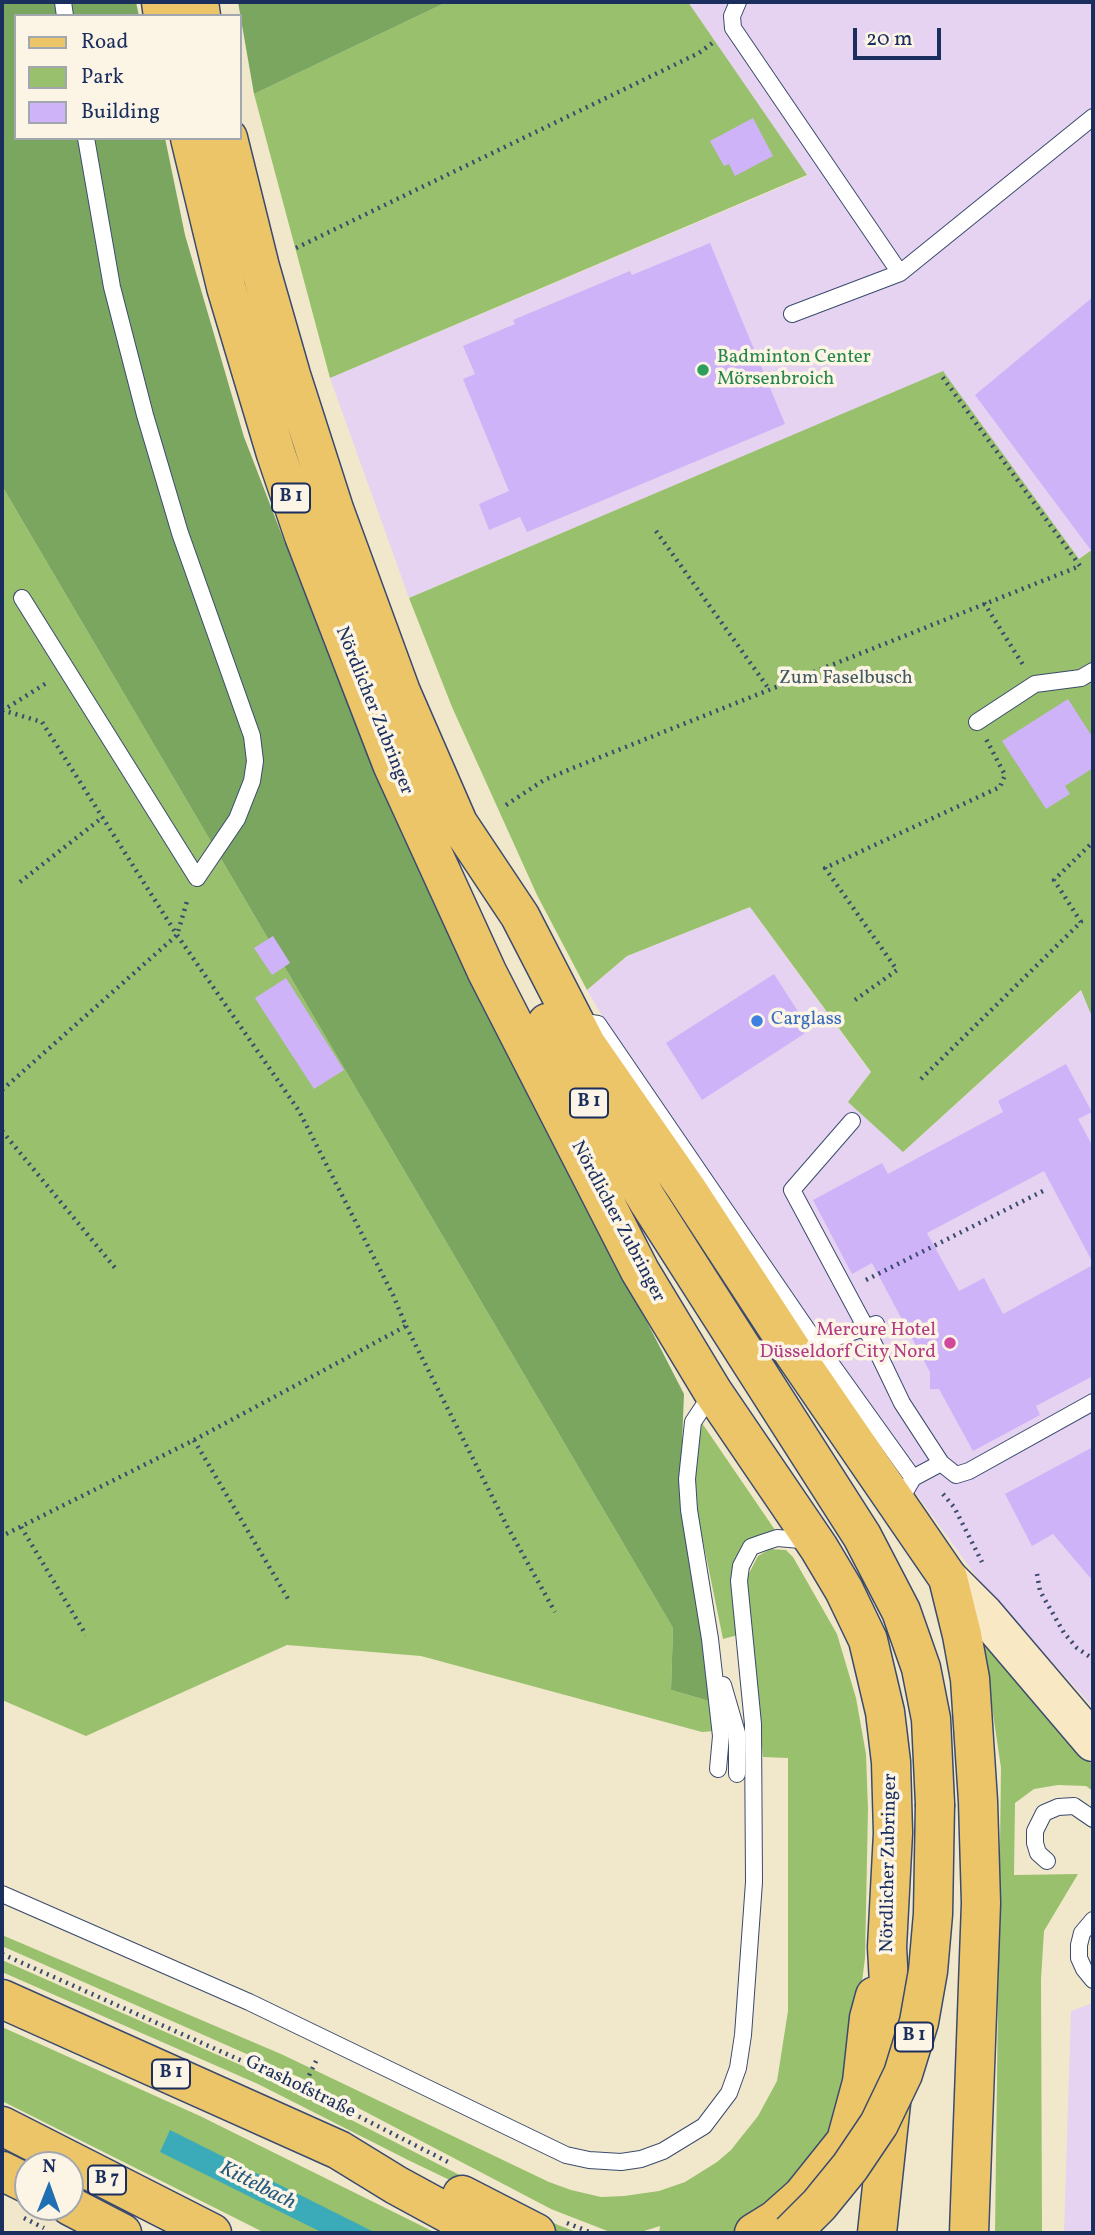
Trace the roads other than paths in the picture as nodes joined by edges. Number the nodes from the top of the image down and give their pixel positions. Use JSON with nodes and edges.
{"nodes":[{"id":1,"x":737,"y":2,"type":"edge"},
{"id":2,"x":1093,"y":117,"type":"edge"},
{"id":3,"x":86,"y":140,"type":"edge"},
{"id":4,"x":190,"y":140,"type":"edge"},
{"id":5,"x":229,"y":140,"type":"edge"},
{"id":6,"x":900,"y":273,"type":"junction"},
{"id":7,"x":792,"y":314,"type":"dead end"},
{"id":8,"x":22,"y":598,"type":"dead end"},
{"id":9,"x":1093,"y":671,"type":"edge"},
{"id":10,"x":977,"y":722,"type":"road end"},
{"id":11,"x":458,"y":822,"type":"junction"},
{"id":12,"x":574,"y":1020,"type":"junction"},
{"id":13,"x":852,"y":1121,"type":"dead end"},
{"id":14,"x":871,"y":1326,"type":"junction"},
{"id":15,"x":817,"y":1344,"type":"junction"},
{"id":16,"x":713,"y":1392,"type":"junction"},
{"id":17,"x":1093,"y":1402,"type":"edge"},
{"id":18,"x":941,"y":1464,"type":"junction"},
{"id":19,"x":906,"y":1491,"type":"junction"},
{"id":20,"x":819,"y":1548,"type":"junction"},
{"id":21,"x":948,"y":1578,"type":"junction"},
{"id":22,"x":710,"y":1639,"type":"junction"},
{"id":23,"x":1092,"y":1737,"type":"edge"},
{"id":24,"x":718,"y":1769,"type":"dead end"},
{"id":25,"x":737,"y":1773,"type":"dead end"},
{"id":26,"x":1093,"y":1819,"type":"edge"},
{"id":27,"x":1046,"y":1861,"type":"dead end"},
{"id":28,"x":2,"y":1894,"type":"edge"},
{"id":29,"x":1093,"y":1920,"type":"edge"},
{"id":30,"x":887,"y":1947,"type":"junction"},
{"id":31,"x":1093,"y":1979,"type":"edge"},
{"id":32,"x":2,"y":1999,"type":"edge"},
{"id":33,"x":2,"y":2126,"type":"edge"},
{"id":34,"x":339,"y":2150,"type":"junction"},
{"id":35,"x":84,"y":2213,"type":"edge"},
{"id":36,"x":550,"y":2227,"type":"edge"},
{"id":37,"x":122,"y":2233,"type":"edge"},
{"id":38,"x":212,"y":2233,"type":"edge"},
{"id":39,"x":484,"y":2233,"type":"edge"},
{"id":40,"x":754,"y":2233,"type":"edge"},
{"id":41,"x":791,"y":2233,"type":"edge"},
{"id":42,"x":877,"y":2233,"type":"edge"},
{"id":43,"x":969,"y":2233,"type":"edge"}],
"edges":[{"from":1,"to":6,"type":"lane"},
{"from":2,"to":6,"type":"lane"},
{"from":3,"to":8,"type":"lane"},
{"from":4,"to":16,"type":"main road","name":"Nördlicher Zubringer","number":"B 1"},
{"from":5,"to":11,"type":"main road","name":"Nördlicher Zubringer","number":"B 1"},
{"from":6,"to":7,"type":"lane"},
{"from":9,"to":10,"type":"lane"},
{"from":11,"to":12,"type":"main road","name":"Nördlicher Zubringer","number":"B 1"},
{"from":11,"to":41,"type":"main road","number":"B 1","bridge":true},
{"from":12,"to":15,"type":"lane"},
{"from":12,"to":19,"type":"main road","name":"Nördlicher Zubringer","number":"B 1"},
{"from":13,"to":14,"type":"lane"},
{"from":14,"to":15,"type":"lane"},
{"from":14,"to":18,"type":"lane"},
{"from":15,"to":19,"type":"lane"},
{"from":16,"to":20,"type":"main road","name":"Nördlicher Zubringer","number":"B 1"},
{"from":16,"to":22,"type":"lane"},
{"from":17,"to":18,"type":"lane"},
{"from":18,"to":19,"type":"lane"},
{"from":19,"to":21,"type":"main road","name":"Nördlicher Zubringer","number":"B 1"},
{"from":20,"to":28,"type":"lane"},
{"from":20,"to":30,"type":"main road","name":"Nördlicher Zubringer","number":"B 1"},
{"from":21,"to":23,"type":"main road","name":"Nördlicher Zubringer"},
{"from":21,"to":43,"type":"main road","name":"Nördlicher Zubringer"},
{"from":22,"to":24,"type":"lane"},
{"from":22,"to":25,"type":"lane"},
{"from":26,"to":27,"type":"lane"},
{"from":29,"to":31,"type":"lane"},
{"from":30,"to":40,"type":"main road","number":"B 1"},
{"from":30,"to":42,"type":"main road","name":"Nördlicher Zubringer"},
{"from":32,"to":34,"type":"main road","name":"Grashofstraße","number":"B 1"},
{"from":33,"to":38,"type":"main road","number":"B 7"},
{"from":34,"to":36,"type":"main road","number":"B 1"},
{"from":34,"to":39,"type":"main road","name":"Grashofstraße"},
{"from":35,"to":37,"type":"main road"}]}
